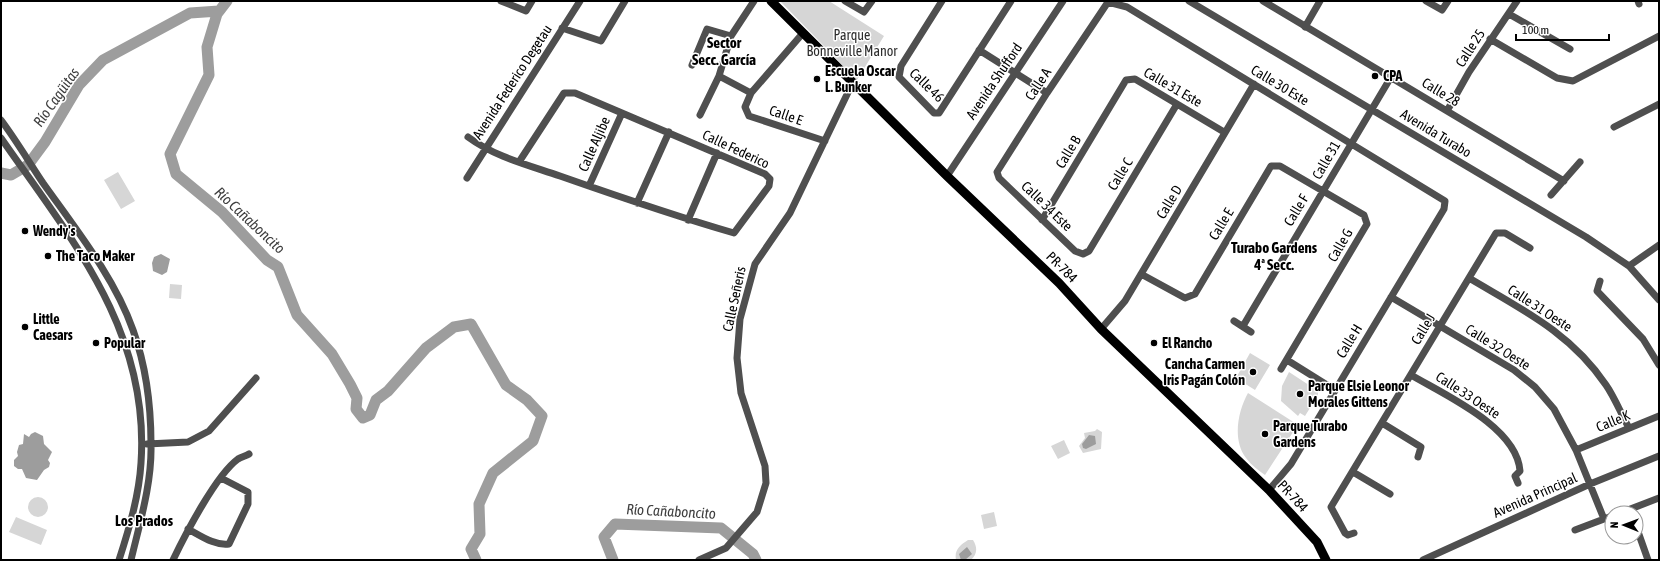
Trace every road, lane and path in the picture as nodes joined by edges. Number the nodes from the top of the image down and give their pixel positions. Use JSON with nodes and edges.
{"nodes":[{"id":1,"x":500,"y":1,"type":"edge"},
{"id":2,"x":532,"y":1,"type":"edge"},
{"id":3,"x":580,"y":1,"type":"edge"},
{"id":4,"x":625,"y":1,"type":"edge"},
{"id":5,"x":754,"y":1,"type":"edge"},
{"id":6,"x":771,"y":1,"type":"edge"},
{"id":7,"x":845,"y":1,"type":"edge"},
{"id":8,"x":872,"y":1,"type":"edge"},
{"id":9,"x":942,"y":1,"type":"edge"},
{"id":10,"x":1011,"y":1,"type":"edge"},
{"id":11,"x":1063,"y":1,"type":"edge"},
{"id":12,"x":1189,"y":1,"type":"edge"},
{"id":13,"x":1263,"y":1,"type":"edge"},
{"id":14,"x":1320,"y":1,"type":"edge"},
{"id":15,"x":1426,"y":1,"type":"edge"},
{"id":16,"x":1448,"y":1,"type":"edge"},
{"id":17,"x":1517,"y":1,"type":"edge"},
{"id":18,"x":1102,"y":11,"type":"joint"},
{"id":19,"x":1509,"y":14,"type":"junction"},
{"id":20,"x":1306,"y":27,"type":"junction"},
{"id":21,"x":562,"y":28,"type":"junction"},
{"id":22,"x":803,"y":33,"type":"junction"},
{"id":23,"x":731,"y":36,"type":"junction"},
{"id":24,"x":1659,"y":36,"type":"edge"},
{"id":25,"x":1490,"y":39,"type":"junction"},
{"id":26,"x":1570,"y":49,"type":"dead end"},
{"id":27,"x":980,"y":50,"type":"junction"},
{"id":28,"x":692,"y":65,"type":"dead end"},
{"id":29,"x":1015,"y":73,"type":"junction"},
{"id":30,"x":719,"y":76,"type":"junction"},
{"id":31,"x":1391,"y":77,"type":"junction"},
{"id":32,"x":853,"y":82,"type":"junction"},
{"id":33,"x":1254,"y":84,"type":"junction"},
{"id":34,"x":752,"y":93,"type":"junction"},
{"id":35,"x":1047,"y":93,"type":"junction"},
{"id":36,"x":1115,"y":97,"type":"joint"},
{"id":37,"x":1177,"y":104,"type":"junction"},
{"id":38,"x":1659,"y":104,"type":"edge"},
{"id":39,"x":1371,"y":110,"type":"junction"},
{"id":40,"x":1447,"y":111,"type":"junction"},
{"id":41,"x":622,"y":113,"type":"junction"},
{"id":42,"x":700,"y":115,"type":"dead end"},
{"id":43,"x":2,"y":122,"type":"edge"},
{"id":44,"x":1614,"y":127,"type":"dead end"},
{"id":45,"x":669,"y":132,"type":"junction"},
{"id":46,"x":1224,"y":132,"type":"junction"},
{"id":47,"x":468,"y":137,"type":"dead end"},
{"id":48,"x":1,"y":138,"type":"edge"},
{"id":49,"x":825,"y":141,"type":"junction"},
{"id":50,"x":1351,"y":142,"type":"junction"},
{"id":51,"x":484,"y":149,"type":"junction"},
{"id":52,"x":717,"y":153,"type":"junction"},
{"id":53,"x":518,"y":162,"type":"junction"},
{"id":54,"x":1580,"y":162,"type":"dead end"},
{"id":55,"x":997,"y":172,"type":"joint"},
{"id":56,"x":947,"y":176,"type":"junction"},
{"id":57,"x":467,"y":178,"type":"dead end"},
{"id":58,"x":1564,"y":181,"type":"junction"},
{"id":59,"x":589,"y":186,"type":"junction"},
{"id":60,"x":1323,"y":190,"type":"junction"},
{"id":61,"x":1551,"y":195,"type":"dead end"},
{"id":62,"x":1445,"y":201,"type":"joint"},
{"id":63,"x":637,"y":203,"type":"junction"},
{"id":64,"x":688,"y":220,"type":"junction"},
{"id":65,"x":1042,"y":220,"type":"junction"},
{"id":66,"x":1659,"y":245,"type":"edge"},
{"id":67,"x":1530,"y":248,"type":"dead end"},
{"id":68,"x":1082,"y":254,"type":"joint"},
{"id":69,"x":1629,"y":266,"type":"junction"},
{"id":70,"x":1141,"y":274,"type":"junction"},
{"id":71,"x":1469,"y":278,"type":"junction"},
{"id":72,"x":1600,"y":281,"type":"dead end"},
{"id":73,"x":1391,"y":297,"type":"junction"},
{"id":74,"x":1659,"y":300,"type":"edge"},
{"id":75,"x":1234,"y":321,"type":"dead end"},
{"id":76,"x":1243,"y":326,"type":"junction"},
{"id":77,"x":1439,"y":326,"type":"junction"},
{"id":78,"x":1101,"y":329,"type":"junction"},
{"id":79,"x":1251,"y":332,"type":"dead end"},
{"id":80,"x":1288,"y":360,"type":"junction"},
{"id":81,"x":1659,"y":365,"type":"edge"},
{"id":82,"x":1281,"y":369,"type":"dead end"},
{"id":83,"x":1411,"y":375,"type":"junction"},
{"id":84,"x":256,"y":378,"type":"dead end"},
{"id":85,"x":1335,"y":390,"type":"junction"},
{"id":86,"x":1659,"y":416,"type":"edge"},
{"id":87,"x":1382,"y":423,"type":"junction"},
{"id":88,"x":1628,"y":428,"type":"junction"},
{"id":89,"x":151,"y":444,"type":"junction"},
{"id":90,"x":142,"y":445,"type":"junction"},
{"id":91,"x":1576,"y":450,"type":"junction"},
{"id":92,"x":249,"y":454,"type":"dead end"},
{"id":93,"x":1659,"y":456,"type":"edge"},
{"id":94,"x":1418,"y":457,"type":"dead end"},
{"id":95,"x":1353,"y":472,"type":"junction"},
{"id":96,"x":221,"y":478,"type":"junction"},
{"id":97,"x":1518,"y":483,"type":"dead end"},
{"id":98,"x":1590,"y":484,"type":"junction"},
{"id":99,"x":1269,"y":490,"type":"junction"},
{"id":100,"x":1390,"y":494,"type":"dead end"},
{"id":101,"x":1659,"y":498,"type":"edge"},
{"id":102,"x":1643,"y":505,"type":"edge"},
{"id":103,"x":1604,"y":519,"type":"joint"},
{"id":104,"x":188,"y":529,"type":"junction"},
{"id":105,"x":1575,"y":530,"type":"dead end"},
{"id":106,"x":1354,"y":533,"type":"dead end"},
{"id":107,"x":1643,"y":545,"type":"edge"},
{"id":108,"x":119,"y":560,"type":"edge"},
{"id":109,"x":131,"y":560,"type":"edge"},
{"id":110,"x":172,"y":560,"type":"edge"},
{"id":111,"x":699,"y":560,"type":"edge"},
{"id":112,"x":1326,"y":560,"type":"edge"},
{"id":113,"x":1423,"y":560,"type":"edge"},
{"id":114,"x":1648,"y":560,"type":"edge"}],
"edges":[{"from":1,"to":2,"type":"street"},
{"from":3,"to":21,"type":"street","name":"Avenida Federico Degetau"},
{"from":4,"to":21,"type":"street"},
{"from":5,"to":23,"type":"street"},
{"from":6,"to":22,"type":"main road","name":"PR-784","number":"PR-784"},
{"from":7,"to":8,"type":"street"},
{"from":9,"to":27,"type":"street","name":"Calle 46"},
{"from":10,"to":27,"type":"street","name":"Calle 46"},
{"from":11,"to":29,"type":"street","name":"Avenida Shufford"},
{"from":12,"to":39,"type":"street","name":"Avenida Turabo"},
{"from":13,"to":20,"type":"street","name":"Calle 28"},
{"from":14,"to":20,"type":"street"},
{"from":15,"to":16,"type":"street"},
{"from":17,"to":19,"type":"street","name":"Calle 25"},
{"from":18,"to":33,"type":"street","name":"Calle 30 Este"},
{"from":18,"to":35,"type":"street","name":"Calle A"},
{"from":19,"to":25,"type":"street","name":"Calle 25"},
{"from":19,"to":26,"type":"street"},
{"from":20,"to":31,"type":"street","name":"Calle 28"},
{"from":21,"to":51,"type":"street","name":"Avenida Federico Degetau"},
{"from":22,"to":32,"type":"main road","name":"PR-784","number":"PR-784"},
{"from":22,"to":34,"type":"street"},
{"from":23,"to":28,"type":"street"},
{"from":23,"to":30,"type":"street"},
{"from":24,"to":25,"type":"street"},
{"from":25,"to":40,"type":"street","name":"Calle 25"},
{"from":27,"to":29,"type":"street"},
{"from":29,"to":35,"type":"street"},
{"from":29,"to":56,"type":"street","name":"Avenida Shufford"},
{"from":30,"to":34,"type":"street"},
{"from":30,"to":42,"type":"street"},
{"from":31,"to":39,"type":"street","name":"Calle 31"},
{"from":31,"to":40,"type":"street","name":"Calle 28"},
{"from":32,"to":49,"type":"street","name":"Calle Señeris"},
{"from":32,"to":56,"type":"main road","name":"PR-784","number":"PR-784"},
{"from":33,"to":46,"type":"street","name":"Calle D"},
{"from":33,"to":50,"type":"street","name":"Calle 30 Este"},
{"from":34,"to":49,"type":"street","name":"Calle E"},
{"from":35,"to":55,"type":"street","name":"Calle A"},
{"from":36,"to":37,"type":"street","name":"Calle 31 Este"},
{"from":36,"to":65,"type":"street","name":"Calle B"},
{"from":37,"to":46,"type":"street","name":"Calle 31 Este"},
{"from":37,"to":68,"type":"street","name":"Calle C"},
{"from":38,"to":44,"type":"street"},
{"from":39,"to":50,"type":"street","name":"Calle 31"},
{"from":39,"to":69,"type":"street","name":"Avenida Turabo"},
{"from":40,"to":58,"type":"street","name":"Calle 28"},
{"from":41,"to":45,"type":"street","name":"Calle Federico"},
{"from":41,"to":53,"type":"street","name":"Calle Federico"},
{"from":41,"to":59,"type":"street","name":"Calle Aljibe"},
{"from":43,"to":89,"type":"street"},
{"from":45,"to":52,"type":"street","name":"Calle Federico"},
{"from":45,"to":63,"type":"street"},
{"from":46,"to":70,"type":"street","name":"Calle D"},
{"from":47,"to":51,"type":"street","name":"Calle Federico"},
{"from":48,"to":90,"type":"street"},
{"from":49,"to":111,"type":"street","name":"Calle Señeris"},
{"from":50,"to":60,"type":"street","name":"Calle 31"},
{"from":50,"to":62,"type":"street","name":"Calle 30 Este"},
{"from":51,"to":53,"type":"street","name":"Calle Federico"},
{"from":51,"to":57,"type":"street","name":"Avenida Federico Degetau"},
{"from":52,"to":64,"type":"street"},
{"from":52,"to":64,"type":"street","name":"Calle Federico"},
{"from":53,"to":59,"type":"street","name":"Calle Federico"},
{"from":54,"to":58,"type":"street"},
{"from":55,"to":65,"type":"street","name":"Calle 34 Este"},
{"from":56,"to":78,"type":"main road","name":"PR-784","number":"PR-784"},
{"from":58,"to":61,"type":"street"},
{"from":59,"to":63,"type":"street","name":"Calle Federico"},
{"from":60,"to":70,"type":"street","name":"Calle E"},
{"from":60,"to":76,"type":"street","name":"Calle F"},
{"from":60,"to":80,"type":"street","name":"Calle G"},
{"from":62,"to":73,"type":"street","name":"Calle H"},
{"from":63,"to":64,"type":"street","name":"Calle Federico"},
{"from":65,"to":68,"type":"street","name":"Calle 34 Este"},
{"from":66,"to":69,"type":"street"},
{"from":67,"to":71,"type":"street","name":"Calle J"},
{"from":69,"to":74,"type":"street","name":"Avenida Turabo"},
{"from":70,"to":78,"type":"street","name":"Calle D"},
{"from":71,"to":77,"type":"street","name":"Calle J"},
{"from":71,"to":88,"type":"street","name":"Calle 31 Oeste"},
{"from":72,"to":81,"type":"street"},
{"from":73,"to":77,"type":"street","name":"Calle 32 Oeste"},
{"from":73,"to":85,"type":"street","name":"Calle H"},
{"from":75,"to":76,"type":"street"},
{"from":76,"to":79,"type":"street"},
{"from":77,"to":83,"type":"street","name":"Calle J"},
{"from":77,"to":91,"type":"street","name":"Calle 32 Oeste"},
{"from":78,"to":99,"type":"main road","name":"PR-784","number":"PR-784"},
{"from":80,"to":82,"type":"street","name":"Calle G"},
{"from":80,"to":85,"type":"street"},
{"from":83,"to":87,"type":"street","name":"Calle J"},
{"from":83,"to":97,"type":"street","name":"Calle 33 Oeste"},
{"from":84,"to":89,"type":"street"},
{"from":85,"to":99,"type":"street","name":"Calle H"},
{"from":86,"to":88,"type":"street","name":"Calle K"},
{"from":87,"to":94,"type":"street"},
{"from":87,"to":95,"type":"street","name":"Calle J"},
{"from":88,"to":91,"type":"street","name":"Calle K"},
{"from":89,"to":90,"type":"street"},
{"from":89,"to":109,"type":"street"},
{"from":90,"to":108,"type":"street"},
{"from":91,"to":98,"type":"street","name":"Calle 32 Oeste"},
{"from":92,"to":96,"type":"street"},
{"from":93,"to":98,"type":"street","name":"Avenida Principal"},
{"from":95,"to":100,"type":"street"},
{"from":95,"to":106,"type":"street","name":"Calle J"},
{"from":96,"to":104,"type":"street"},
{"from":96,"to":104,"type":"street"},
{"from":98,"to":103,"type":"street","name":"Calle 32 Oeste"},
{"from":98,"to":113,"type":"street","name":"Avenida Principal"},
{"from":99,"to":112,"type":"main road","name":"PR-784","number":"PR-784"},
{"from":101,"to":102,"type":"street"},
{"from":103,"to":105,"type":"street"},
{"from":104,"to":110,"type":"street"},
{"from":107,"to":114,"type":"street"}]}
